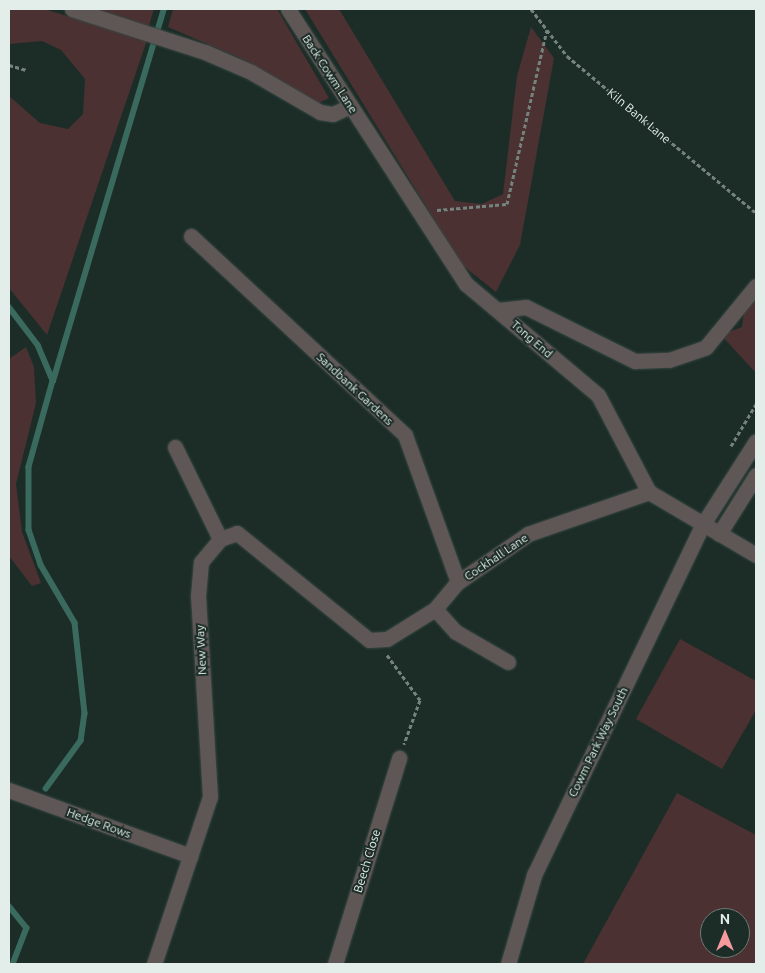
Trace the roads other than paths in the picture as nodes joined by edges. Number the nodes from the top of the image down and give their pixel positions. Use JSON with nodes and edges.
{"nodes":[{"id":1,"x":72,"y":9,"type":"edge"},
{"id":2,"x":288,"y":9,"type":"edge"},
{"id":3,"x":350,"y":106,"type":"junction"},
{"id":4,"x":373,"y":139,"type":"joint"},
{"id":5,"x":191,"y":236,"type":"dead end"},
{"id":6,"x":756,"y":286,"type":"edge"},
{"id":7,"x":498,"y":310,"type":"junction"},
{"id":8,"x":756,"y":441,"type":"edge"},
{"id":9,"x":175,"y":447,"type":"dead end"},
{"id":10,"x":756,"y":475,"type":"edge"},
{"id":11,"x":650,"y":492,"type":"junction"},
{"id":12,"x":703,"y":524,"type":"junction"},
{"id":13,"x":718,"y":534,"type":"junction"},
{"id":14,"x":220,"y":540,"type":"junction"},
{"id":15,"x":756,"y":555,"type":"edge"},
{"id":16,"x":458,"y":582,"type":"junction"},
{"id":17,"x":434,"y":609,"type":"junction"},
{"id":18,"x":508,"y":662,"type":"dead end"},
{"id":19,"x":399,"y":758,"type":"road end"},
{"id":20,"x":9,"y":790,"type":"edge"},
{"id":21,"x":190,"y":856,"type":"junction"},
{"id":22,"x":154,"y":964,"type":"edge"},
{"id":23,"x":335,"y":964,"type":"edge"},
{"id":24,"x":508,"y":964,"type":"edge"}],
"edges":[{"from":1,"to":3,"type":"street"},
{"from":2,"to":3,"type":"street","name":"Back Cowm Lane"},
{"from":3,"to":4,"type":"street","name":"Back Cowm Lane"},
{"from":4,"to":7,"type":"street","name":"Tong End"},
{"from":5,"to":16,"type":"street","name":"Sandbank Gardens"},
{"from":6,"to":7,"type":"street"},
{"from":7,"to":11,"type":"street","name":"Tong End"},
{"from":8,"to":12,"type":"street","name":"Cowm Park Way South"},
{"from":9,"to":14,"type":"street"},
{"from":10,"to":13,"type":"street"},
{"from":11,"to":12,"type":"street"},
{"from":11,"to":16,"type":"street","name":"Cockhall Lane"},
{"from":12,"to":13,"type":"street"},
{"from":12,"to":24,"type":"street","name":"Cowm Park Way South"},
{"from":13,"to":15,"type":"street"},
{"from":14,"to":17,"type":"street","name":"Cockhall Lane"},
{"from":14,"to":21,"type":"street","name":"New Way"},
{"from":16,"to":17,"type":"street","name":"Cockhall Lane"},
{"from":17,"to":18,"type":"street"},
{"from":19,"to":23,"type":"street","name":"Beech Close"},
{"from":20,"to":21,"type":"street","name":"Hedge Rows"},
{"from":21,"to":22,"type":"street","name":"New Way"}]}
